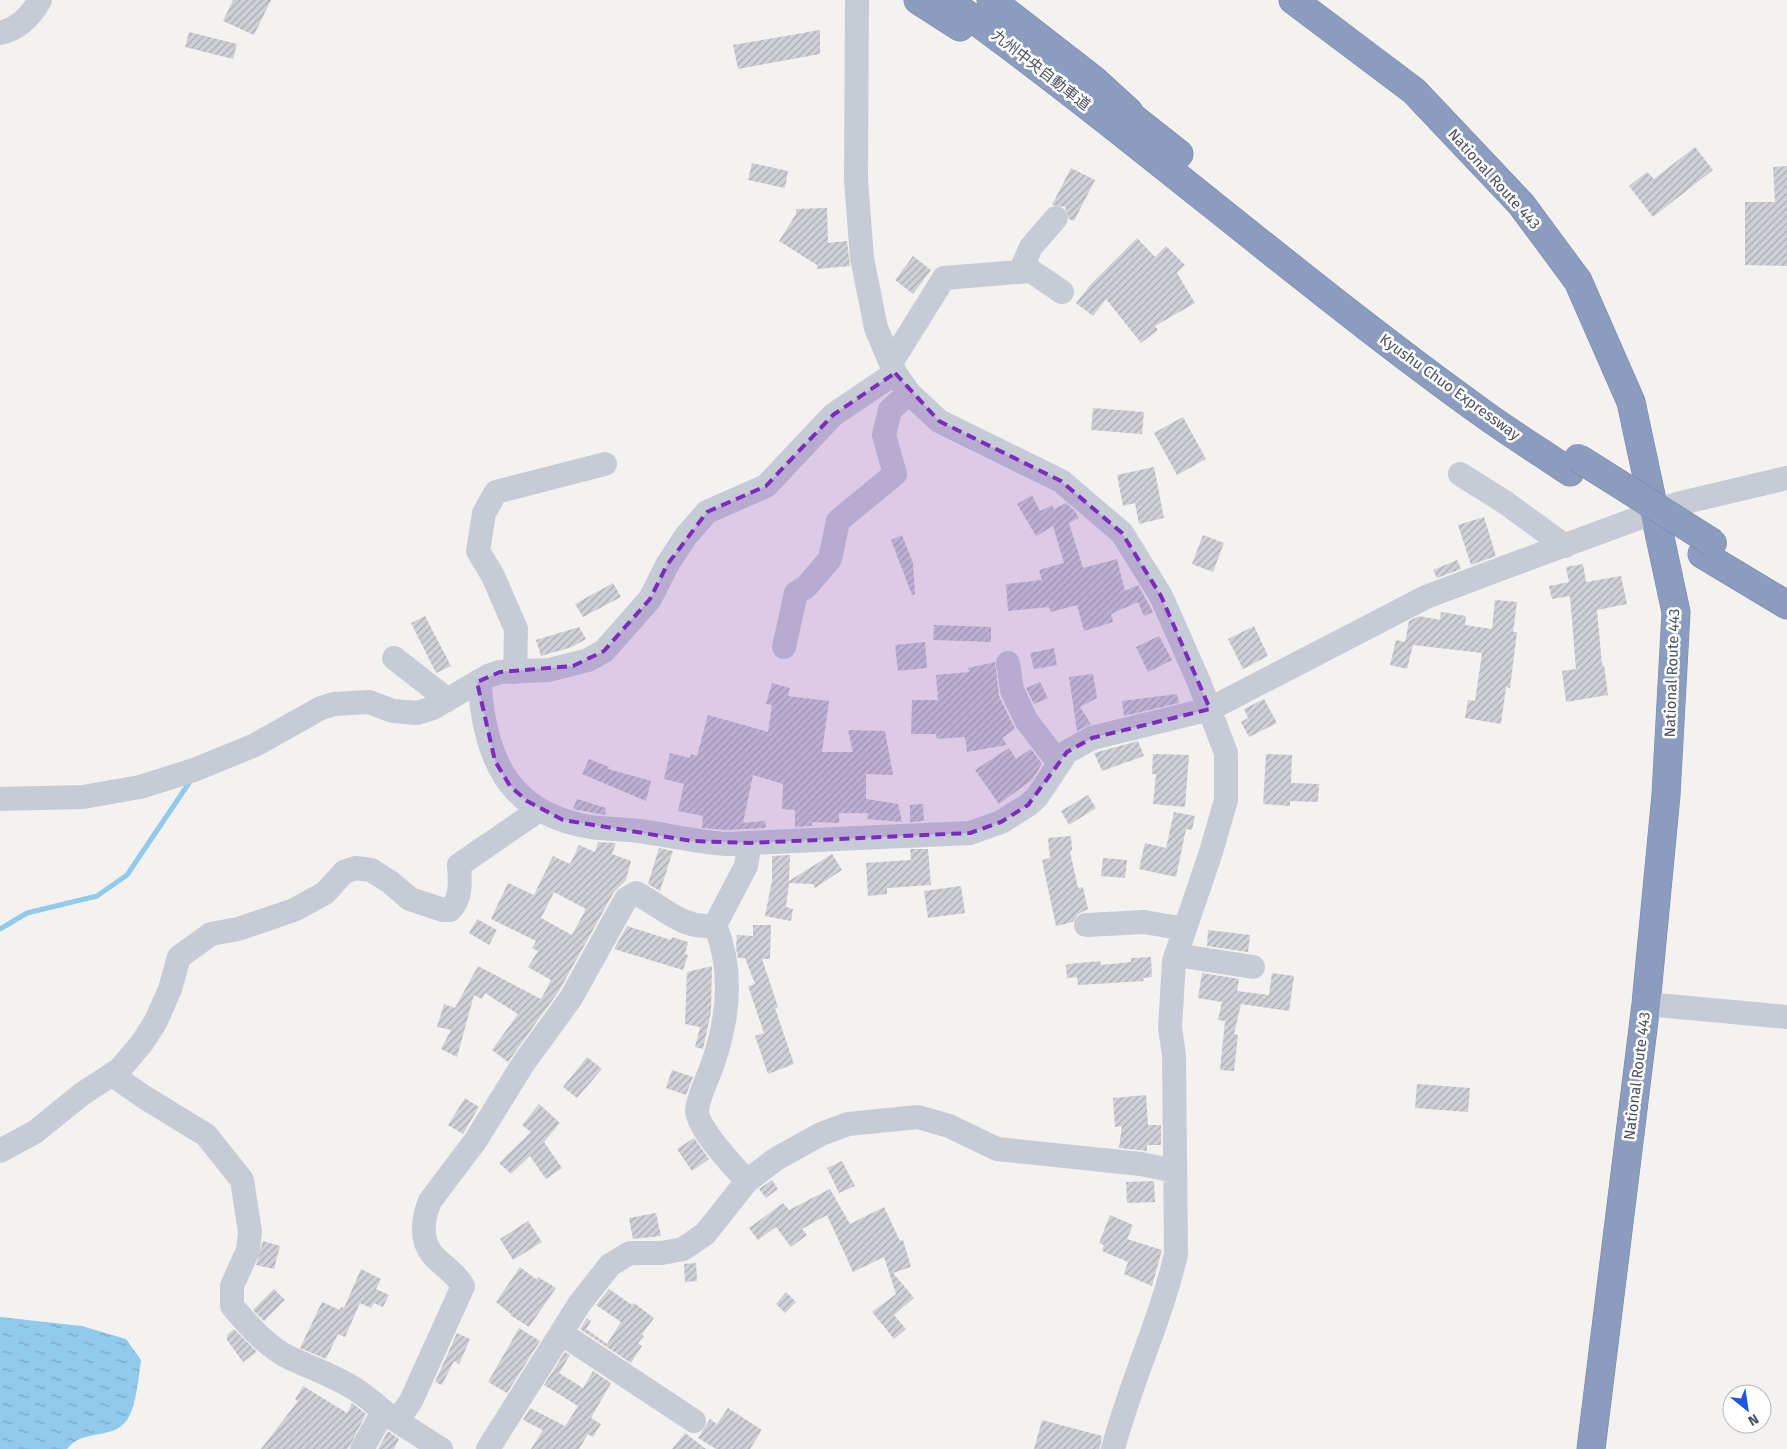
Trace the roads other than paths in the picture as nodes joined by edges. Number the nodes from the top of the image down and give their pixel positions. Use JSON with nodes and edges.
{"nodes":[{"id":1,"x":40,"y":0,"type":"edge"},
{"id":2,"x":857,"y":0,"type":"edge"},
{"id":3,"x":918,"y":0,"type":"edge"},
{"id":4,"x":947,"y":0,"type":"edge"},
{"id":5,"x":975,"y":0,"type":"edge"},
{"id":6,"x":991,"y":0,"type":"edge"},
{"id":7,"x":1293,"y":0,"type":"edge"},
{"id":8,"x":0,"y":34,"type":"edge"},
{"id":9,"x":1138,"y":134,"type":"junction"},
{"id":10,"x":1056,"y":218,"type":"dead end"},
{"id":11,"x":1020,"y":272,"type":"junction"},
{"id":12,"x":1062,"y":292,"type":"dead end"},
{"id":13,"x":893,"y":368,"type":"junction"},
{"id":14,"x":909,"y":393,"type":"junction"},
{"id":15,"x":605,"y":464,"type":"dead end"},
{"id":16,"x":1460,"y":474,"type":"dead end"},
{"id":17,"x":1787,"y":478,"type":"edge"},
{"id":18,"x":1655,"y":512,"type":"junction"},
{"id":19,"x":1565,"y":546,"type":"junction"},
{"id":20,"x":1707,"y":549,"type":"junction"},
{"id":21,"x":1787,"y":590,"type":"edge"},
{"id":22,"x":1787,"y":605,"type":"edge"},
{"id":23,"x":784,"y":647,"type":"dead end"},
{"id":24,"x":394,"y":658,"type":"dead end"},
{"id":25,"x":1008,"y":664,"type":"dead end"},
{"id":26,"x":515,"y":672,"type":"junction"},
{"id":27,"x":477,"y":682,"type":"junction"},
{"id":28,"x":446,"y":701,"type":"junction"},
{"id":29,"x":1210,"y":709,"type":"junction"},
{"id":30,"x":1059,"y":763,"type":"junction"},
{"id":31,"x":0,"y":800,"type":"edge"},
{"id":32,"x":539,"y":810,"type":"junction"},
{"id":33,"x":750,"y":843,"type":"junction"},
{"id":34,"x":715,"y":925,"type":"junction"},
{"id":35,"x":1086,"y":925,"type":"dead end"},
{"id":36,"x":1185,"y":929,"type":"junction"},
{"id":37,"x":1176,"y":956,"type":"junction"},
{"id":38,"x":1254,"y":968,"type":"dead end"},
{"id":39,"x":1646,"y":1004,"type":"junction"},
{"id":40,"x":1787,"y":1017,"type":"edge"},
{"id":41,"x":114,"y":1074,"type":"junction"},
{"id":42,"x":0,"y":1151,"type":"edge"},
{"id":43,"x":1174,"y":1171,"type":"junction"},
{"id":44,"x":747,"y":1181,"type":"junction"},
{"id":45,"x":561,"y":1333,"type":"junction"},
{"id":46,"x":390,"y":1417,"type":"junction"},
{"id":47,"x":694,"y":1421,"type":"dead end"},
{"id":48,"x":362,"y":1449,"type":"edge"},
{"id":49,"x":442,"y":1449,"type":"edge"},
{"id":50,"x":488,"y":1449,"type":"edge"},
{"id":51,"x":1112,"y":1449,"type":"edge"},
{"id":52,"x":1591,"y":1449,"type":"edge"}],
"edges":[{"from":1,"to":8,"type":"street"},
{"from":2,"to":13,"type":"street"},
{"from":3,"to":9,"type":"highway"},
{"from":4,"to":9,"type":"highway","name":"九州中央自動車道"},
{"from":5,"to":9,"type":"highway","name":"九州中央自動車道"},
{"from":6,"to":9,"type":"highway"},
{"from":7,"to":18,"type":"highway","name":"National Route 443"},
{"from":9,"to":20,"type":"highway","name":"Kyushu Chuo Expressway"},
{"from":10,"to":11,"type":"street"},
{"from":11,"to":12,"type":"street"},
{"from":11,"to":13,"type":"street"},
{"from":13,"to":14,"type":"street"},
{"from":13,"to":26,"type":"street"},
{"from":14,"to":23,"type":"street"},
{"from":14,"to":29,"type":"street"},
{"from":15,"to":26,"type":"street"},
{"from":16,"to":19,"type":"street"},
{"from":17,"to":18,"type":"street"},
{"from":18,"to":19,"type":"street"},
{"from":18,"to":39,"type":"highway","name":"National Route 443"},
{"from":19,"to":29,"type":"street"},
{"from":20,"to":21,"type":"highway","name":"Kyushu Chuo Expressway"},
{"from":20,"to":22,"type":"highway","name":"Kyushu Chuo Expressway"},
{"from":24,"to":28,"type":"street"},
{"from":25,"to":30,"type":"street"},
{"from":26,"to":27,"type":"street"},
{"from":27,"to":28,"type":"street"},
{"from":27,"to":32,"type":"street"},
{"from":28,"to":31,"type":"street"},
{"from":29,"to":30,"type":"street"},
{"from":29,"to":36,"type":"street"},
{"from":30,"to":33,"type":"street"},
{"from":32,"to":33,"type":"street"},
{"from":32,"to":41,"type":"street"},
{"from":33,"to":34,"type":"street"},
{"from":34,"to":44,"type":"street"},
{"from":34,"to":46,"type":"street"},
{"from":35,"to":36,"type":"street"},
{"from":36,"to":37,"type":"street"},
{"from":37,"to":38,"type":"street"},
{"from":37,"to":43,"type":"street"},
{"from":39,"to":40,"type":"street"},
{"from":39,"to":52,"type":"highway","name":"National Route 443"},
{"from":41,"to":42,"type":"street"},
{"from":41,"to":46,"type":"street"},
{"from":43,"to":44,"type":"street"},
{"from":43,"to":51,"type":"street"},
{"from":44,"to":45,"type":"street"},
{"from":45,"to":47,"type":"street"},
{"from":45,"to":50,"type":"street"},
{"from":46,"to":48,"type":"street"},
{"from":46,"to":49,"type":"street"}]}
